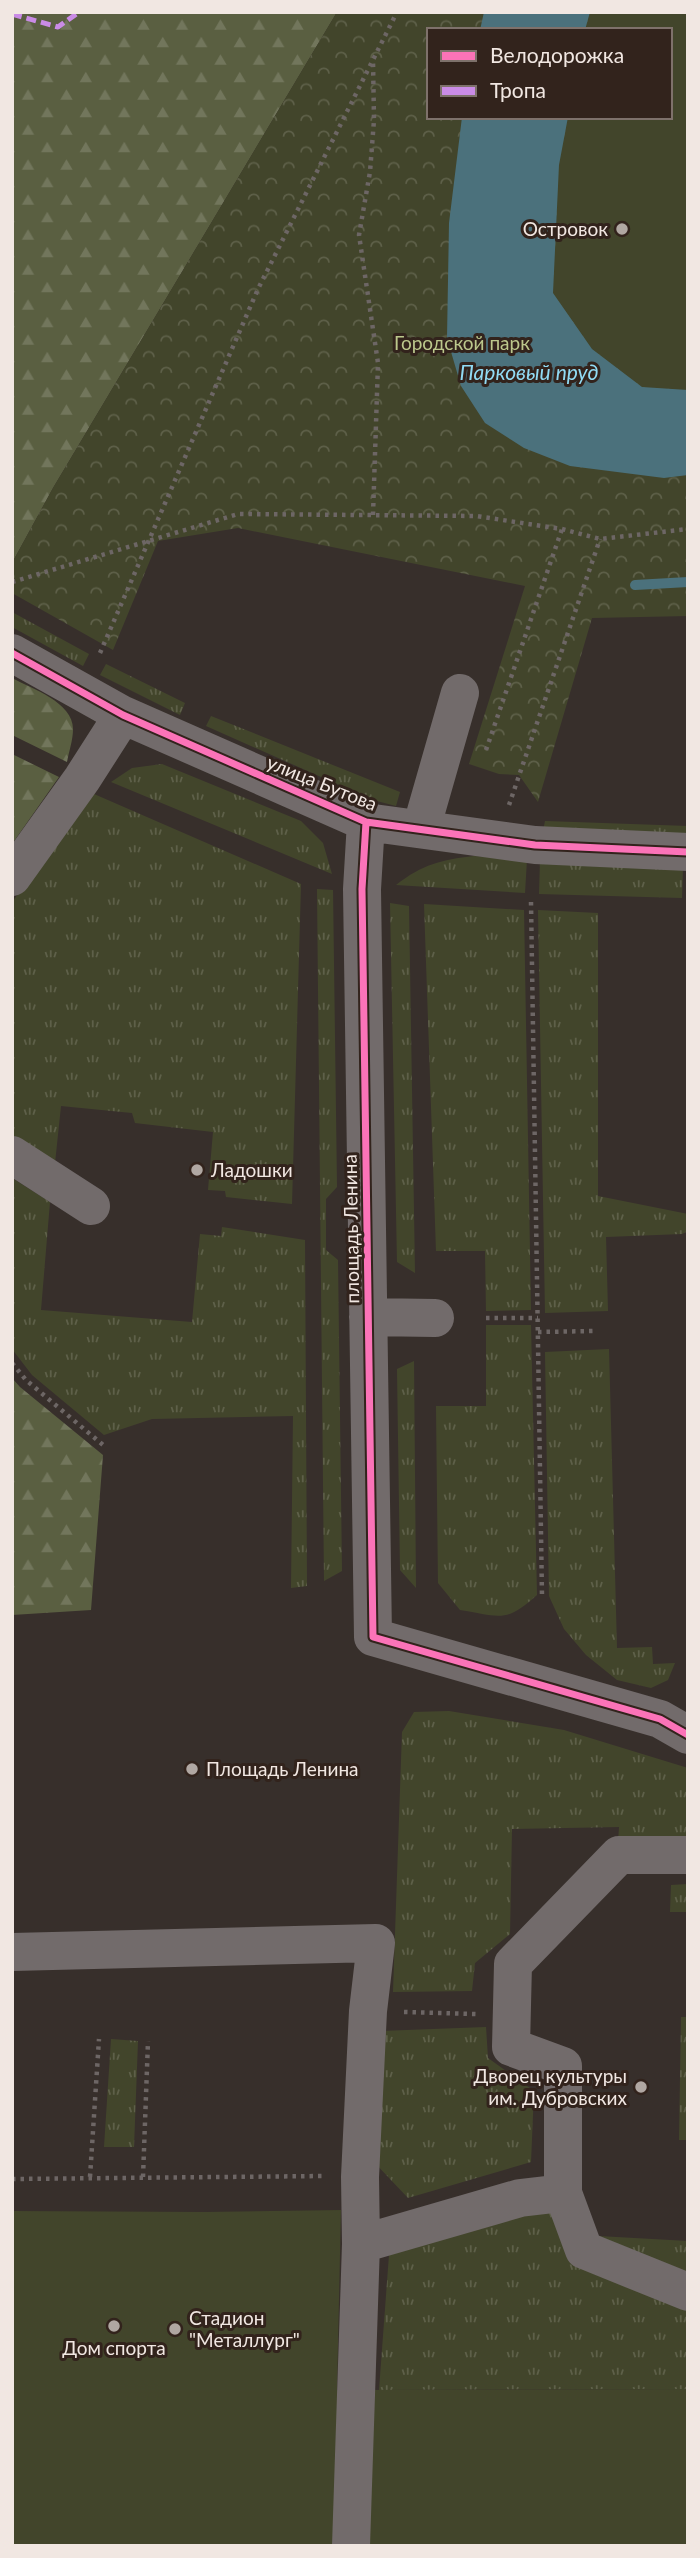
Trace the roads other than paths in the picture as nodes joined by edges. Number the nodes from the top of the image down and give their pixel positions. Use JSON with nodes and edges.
{"nodes":[{"id":1,"x":12,"y":653,"type":"edge"},
{"id":2,"x":460,"y":693,"type":"dead end"},
{"id":3,"x":123,"y":715,"type":"junction"},
{"id":4,"x":366,"y":822,"type":"junction"},
{"id":5,"x":421,"y":829,"type":"junction"},
{"id":6,"x":688,"y":852,"type":"edge"},
{"id":7,"x":12,"y":877,"type":"edge"},
{"id":8,"x":12,"y":1155,"type":"edge"},
{"id":9,"x":91,"y":1206,"type":"dead end"},
{"id":10,"x":368,"y":1317,"type":"junction"},
{"id":11,"x":435,"y":1318,"type":"dead end"},
{"id":12,"x":688,"y":1735,"type":"edge"},
{"id":13,"x":688,"y":1855,"type":"edge"},
{"id":14,"x":12,"y":1952,"type":"edge"},
{"id":15,"x":563,"y":2193,"type":"junction"},
{"id":16,"x":361,"y":2244,"type":"junction"},
{"id":17,"x":688,"y":2292,"type":"edge"},
{"id":18,"x":351,"y":2546,"type":"edge"}],
"edges":[{"from":1,"to":3,"type":"street","name":"улица Бутова"},
{"from":2,"to":5,"type":"street"},
{"from":3,"to":4,"type":"street","name":"улица Бутова"},
{"from":3,"to":7,"type":"street"},
{"from":4,"to":5,"type":"street","name":"улица Бутова"},
{"from":4,"to":10,"type":"street","name":"площадь Ленина"},
{"from":5,"to":6,"type":"street","name":"улица Бутова"},
{"from":8,"to":9,"type":"street"},
{"from":10,"to":11,"type":"street"},
{"from":10,"to":12,"type":"street","name":"площадь Ленина"},
{"from":13,"to":15,"type":"street"},
{"from":14,"to":16,"type":"street"},
{"from":15,"to":16,"type":"street"},
{"from":15,"to":17,"type":"street"},
{"from":16,"to":18,"type":"street"}]}
